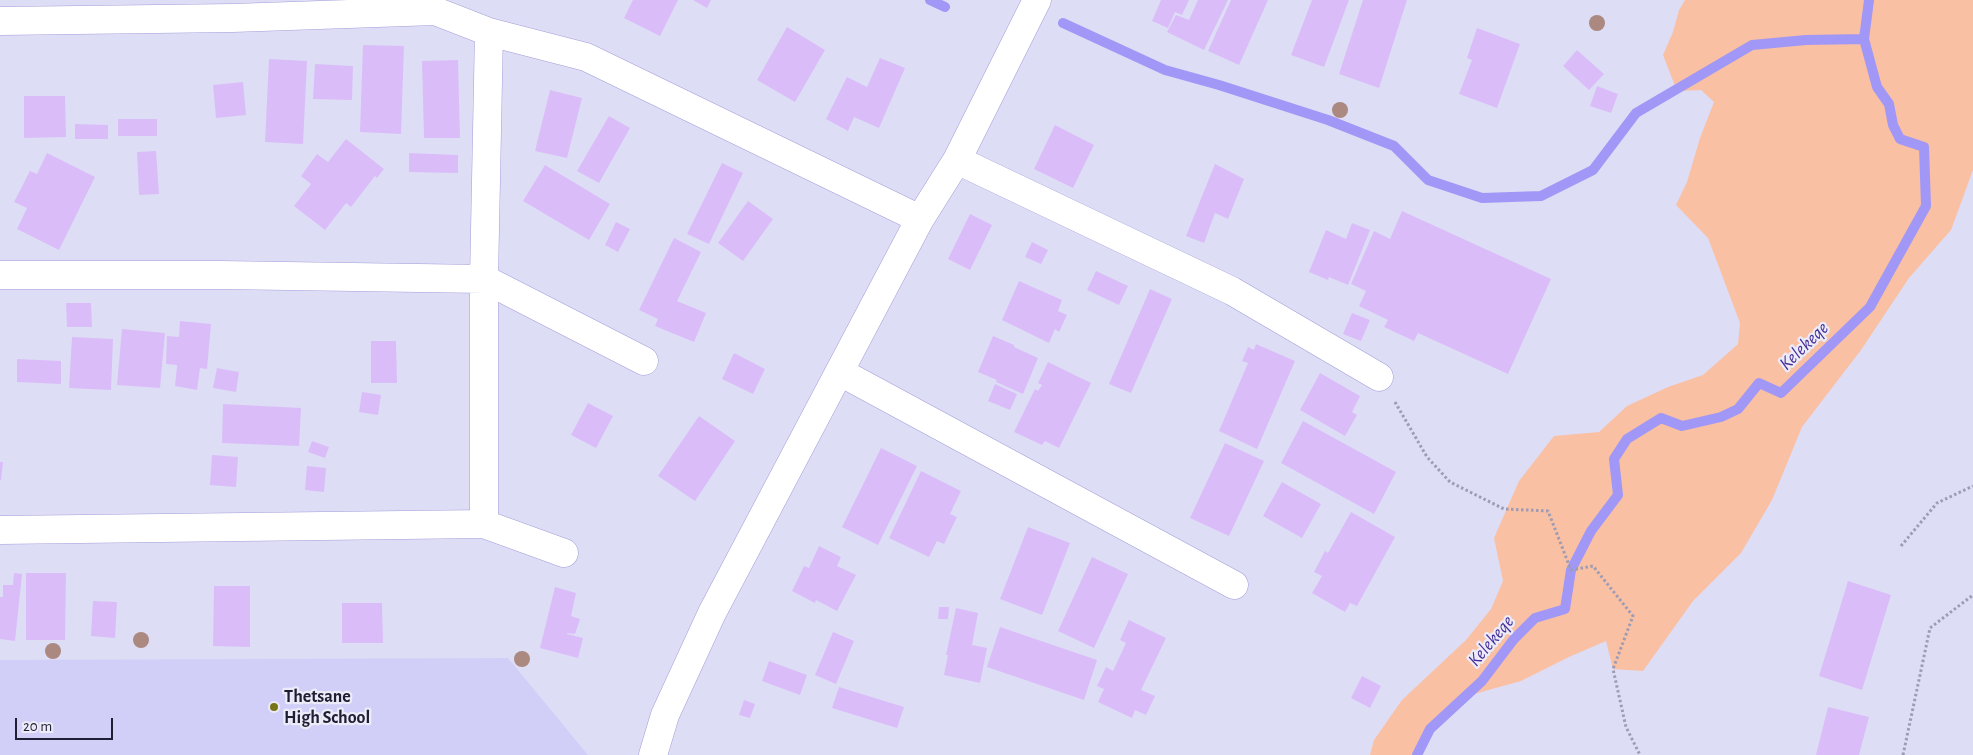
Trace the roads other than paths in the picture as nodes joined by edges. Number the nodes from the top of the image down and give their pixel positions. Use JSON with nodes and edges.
{"nodes":[{"id":1,"x":1037,"y":0,"type":"edge"},
{"id":2,"x":0,"y":21,"type":"edge"},
{"id":3,"x":489,"y":32,"type":"junction"},
{"id":4,"x":957,"y":160,"type":"junction"},
{"id":5,"x":920,"y":219,"type":"junction"},
{"id":6,"x":0,"y":275,"type":"edge"},
{"id":7,"x":484,"y":279,"type":"junction"},
{"id":8,"x":644,"y":361,"type":"dead end"},
{"id":9,"x":840,"y":372,"type":"junction"},
{"id":10,"x":1379,"y":377,"type":"road end"},
{"id":11,"x":484,"y":524,"type":"junction"},
{"id":12,"x":0,"y":530,"type":"edge"},
{"id":13,"x":564,"y":553,"type":"dead end"},
{"id":14,"x":1234,"y":585,"type":"dead end"},
{"id":15,"x":653,"y":755,"type":"edge"}],
"edges":[{"from":1,"to":4,"type":"street"},
{"from":2,"to":3,"type":"street"},
{"from":3,"to":5,"type":"street"},
{"from":3,"to":7,"type":"street"},
{"from":4,"to":5,"type":"street"},
{"from":4,"to":10,"type":"street"},
{"from":5,"to":9,"type":"street"},
{"from":6,"to":7,"type":"street"},
{"from":7,"to":8,"type":"street"},
{"from":7,"to":11,"type":"street"},
{"from":9,"to":14,"type":"street"},
{"from":9,"to":15,"type":"street"},
{"from":11,"to":12,"type":"street"},
{"from":11,"to":13,"type":"street"}]}
